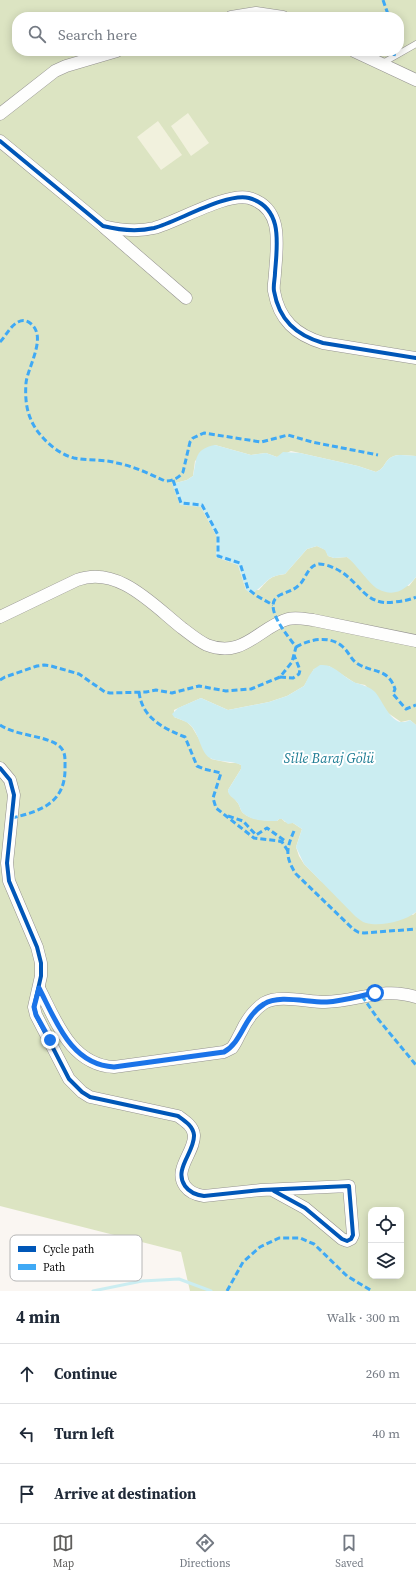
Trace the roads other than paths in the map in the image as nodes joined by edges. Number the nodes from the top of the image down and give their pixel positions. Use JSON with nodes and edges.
{"nodes":[{"id":1,"x":416,"y":44,"type":"edge"},
{"id":2,"x":404,"y":51,"type":"edge"},
{"id":3,"x":100,"y":56,"type":"edge"},
{"id":4,"x":364,"y":56,"type":"edge"},
{"id":5,"x":394,"y":56,"type":"edge"},
{"id":6,"x":380,"y":64,"type":"junction"},
{"id":7,"x":416,"y":80,"type":"edge"},
{"id":8,"x":0,"y":114,"type":"edge"},
{"id":9,"x":0,"y":142,"type":"edge"},
{"id":10,"x":103,"y":226,"type":"junction"},
{"id":11,"x":186,"y":298,"type":"dead end"},
{"id":12,"x":416,"y":358,"type":"edge"},
{"id":13,"x":0,"y":617,"type":"edge"},
{"id":14,"x":416,"y":640,"type":"edge"},
{"id":15,"x":0,"y":768,"type":"edge"},
{"id":16,"x":39,"y":988,"type":"junction"},
{"id":17,"x":416,"y":997,"type":"edge"},
{"id":18,"x":274,"y":1191,"type":"junction"}],
"edges":[{"from":1,"to":2,"type":"lane"},
{"from":3,"to":8,"type":"street"},
{"from":4,"to":6,"type":"street"},
{"from":5,"to":6,"type":"lane"},
{"from":6,"to":7,"type":"street"},
{"from":9,"to":10,"type":"street"},
{"from":10,"to":11,"type":"street"},
{"from":10,"to":12,"type":"street"},
{"from":13,"to":14,"type":"street"},
{"from":15,"to":16,"type":"street"},
{"from":16,"to":17,"type":"street"},
{"from":16,"to":18,"type":"street"},
{"from":18,"to":18,"type":"street"}]}
